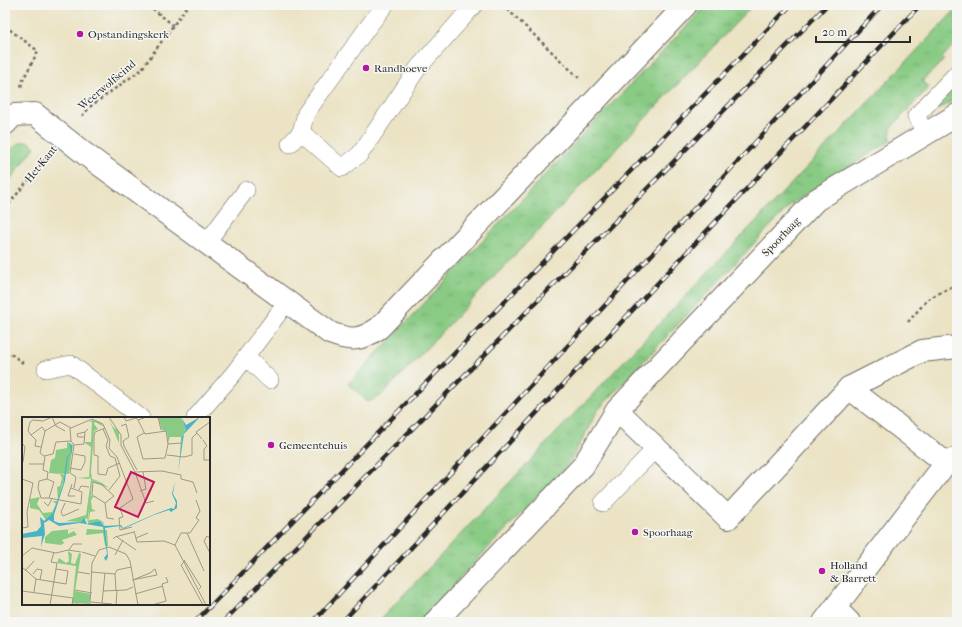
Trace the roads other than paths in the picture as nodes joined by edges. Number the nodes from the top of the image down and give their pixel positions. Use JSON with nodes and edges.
{"nodes":[{"id":1,"x":385,"y":5,"type":"edge"},
{"id":2,"x":474,"y":5,"type":"edge"},
{"id":3,"x":686,"y":5,"type":"edge"},
{"id":4,"x":957,"y":73,"type":"edge"},
{"id":5,"x":957,"y":115,"type":"edge"},
{"id":6,"x":9,"y":120,"type":"edge"},
{"id":7,"x":926,"y":134,"type":"junction"},
{"id":8,"x":246,"y":190,"type":"dead end"},
{"id":9,"x":207,"y":242,"type":"junction"},
{"id":10,"x":287,"y":302,"type":"junction"},
{"id":11,"x":957,"y":347,"type":"edge"},
{"id":12,"x":246,"y":356,"type":"junction"},
{"id":13,"x":46,"y":369,"type":"dead end"},
{"id":14,"x":270,"y":380,"type":"dead end"},
{"id":15,"x":849,"y":388,"type":"junction"},
{"id":16,"x":617,"y":410,"type":"junction"},
{"id":17,"x":140,"y":417,"type":"edge"},
{"id":18,"x":196,"y":417,"type":"edge"},
{"id":19,"x":656,"y":448,"type":"junction"},
{"id":20,"x":952,"y":460,"type":"edge"},
{"id":21,"x":604,"y":503,"type":"dead end"},
{"id":22,"x":836,"y":617,"type":"edge"},
{"id":23,"x":435,"y":622,"type":"edge"}],
"edges":[{"from":1,"to":2,"type":"lane"},
{"from":3,"to":10,"type":"street"},
{"from":4,"to":7,"type":"lane"},
{"from":5,"to":7,"type":"street","name":"Spoorhaag"},
{"from":6,"to":9,"type":"street","name":"Het Kant"},
{"from":7,"to":16,"type":"street","name":"Spoorhaag"},
{"from":8,"to":9,"type":"lane"},
{"from":9,"to":10,"type":"street"},
{"from":10,"to":12,"type":"lane"},
{"from":11,"to":15,"type":"street"},
{"from":12,"to":14,"type":"lane"},
{"from":12,"to":18,"type":"lane"},
{"from":13,"to":17,"type":"lane"},
{"from":15,"to":19,"type":"street"},
{"from":15,"to":20,"type":"street"},
{"from":16,"to":19,"type":"street"},
{"from":16,"to":23,"type":"street","name":"Spoorhaag"},
{"from":19,"to":21,"type":"lane"},
{"from":20,"to":22,"type":"street"}]}
